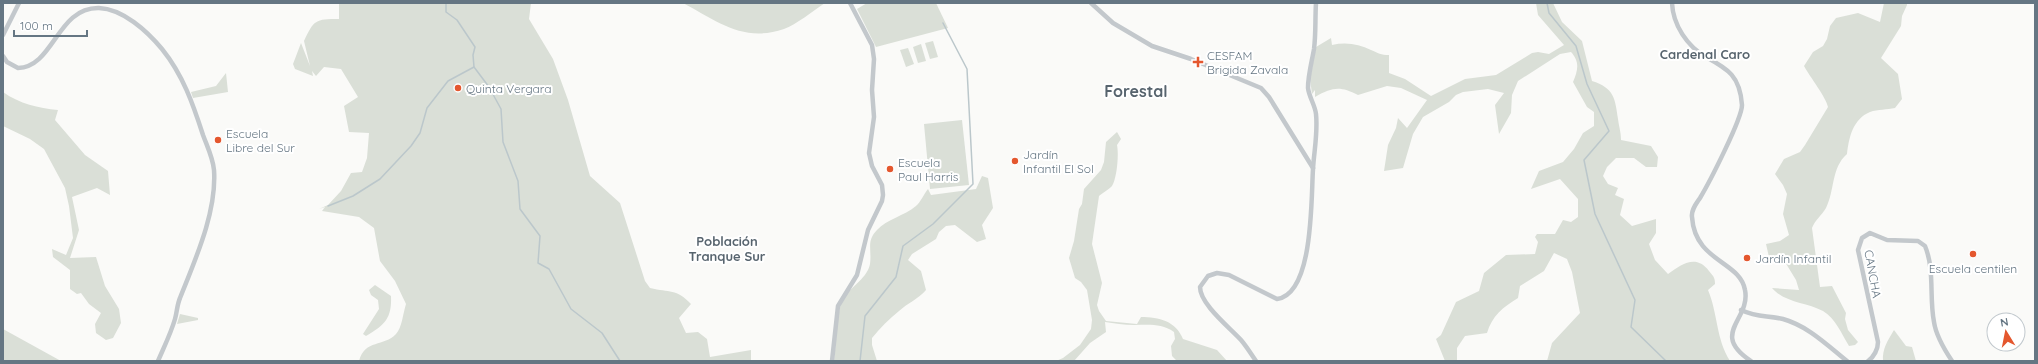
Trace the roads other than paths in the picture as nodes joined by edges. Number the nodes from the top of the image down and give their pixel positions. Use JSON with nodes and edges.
{"nodes":[{"id":1,"x":19,"y":3,"type":"edge"},
{"id":2,"x":850,"y":3,"type":"edge"},
{"id":3,"x":1091,"y":3,"type":"edge"},
{"id":4,"x":1316,"y":3,"type":"edge"},
{"id":5,"x":1672,"y":3,"type":"edge"},
{"id":6,"x":3,"y":35,"type":"edge"},
{"id":7,"x":3,"y":56,"type":"edge"},
{"id":8,"x":1313,"y":168,"type":"junction"},
{"id":9,"x":1741,"y":310,"type":"junction"},
{"id":10,"x":158,"y":361,"type":"edge"},
{"id":11,"x":832,"y":361,"type":"edge"},
{"id":12,"x":1256,"y":361,"type":"edge"},
{"id":13,"x":1751,"y":361,"type":"edge"},
{"id":14,"x":1847,"y":361,"type":"edge"},
{"id":15,"x":1868,"y":361,"type":"edge"},
{"id":16,"x":1952,"y":361,"type":"edge"}],
"edges":[{"from":1,"to":6,"type":"street"},
{"from":2,"to":11,"type":"street"},
{"from":3,"to":8,"type":"street"},
{"from":4,"to":8,"type":"street"},
{"from":5,"to":9,"type":"street"},
{"from":7,"to":10,"type":"street"},
{"from":8,"to":12,"type":"street"},
{"from":9,"to":13,"type":"street"},
{"from":9,"to":14,"type":"street"},
{"from":15,"to":16,"type":"street","name":"CANCHA"}]}
